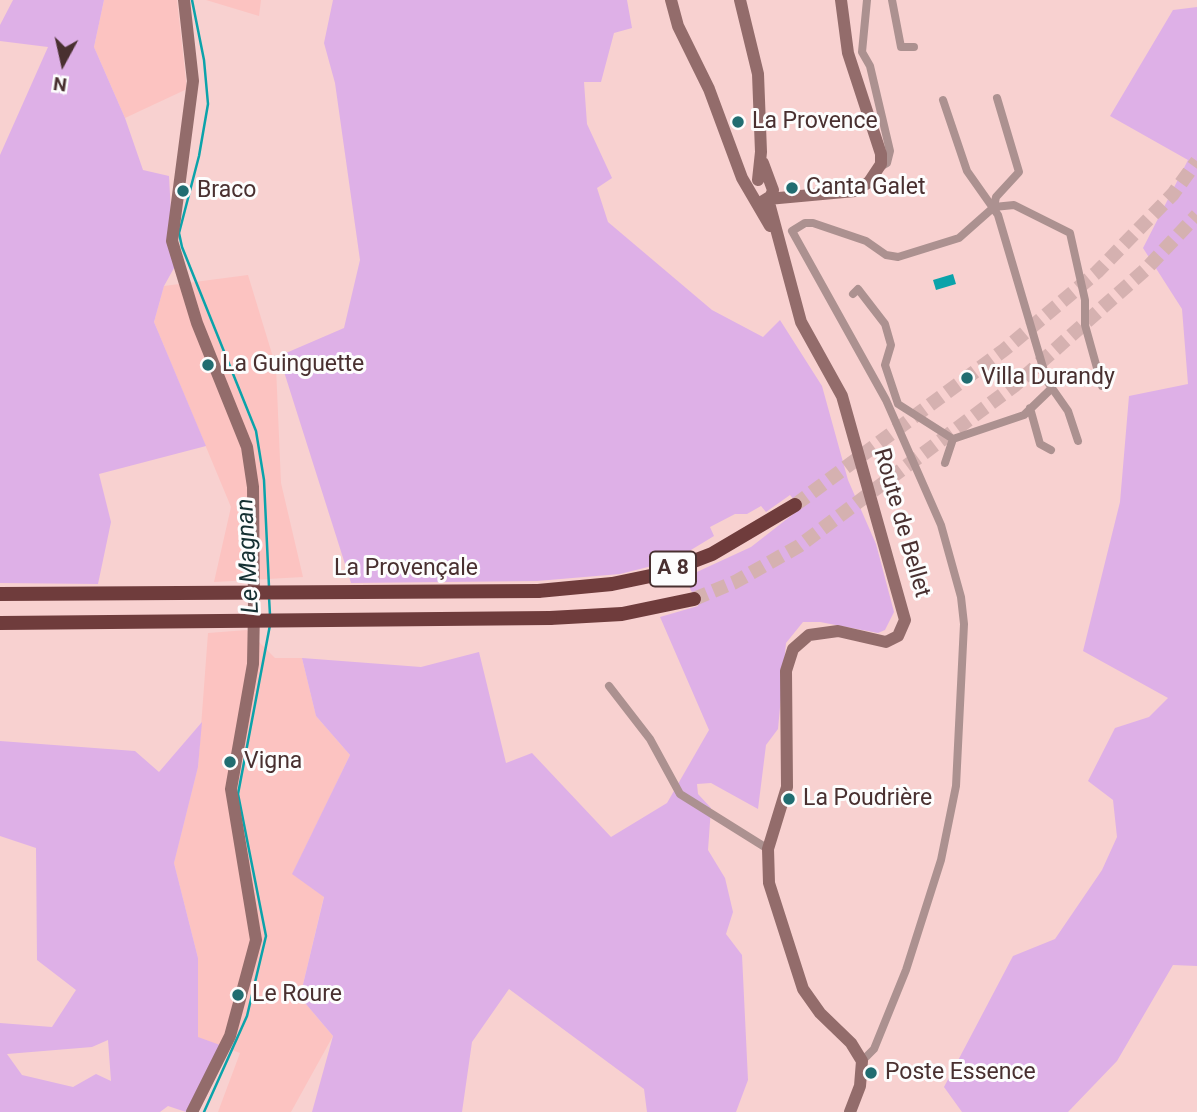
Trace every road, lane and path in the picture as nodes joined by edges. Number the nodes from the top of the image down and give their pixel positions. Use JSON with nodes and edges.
{"nodes":[{"id":1,"x":184,"y":0,"type":"edge"},
{"id":2,"x":671,"y":0,"type":"edge"},
{"id":3,"x":740,"y":0,"type":"edge"},
{"id":4,"x":841,"y":0,"type":"edge"},
{"id":5,"x":867,"y":0,"type":"edge"},
{"id":6,"x":891,"y":0,"type":"edge"},
{"id":7,"x":914,"y":47,"type":"dead end"},
{"id":8,"x":997,"y":98,"type":"dead end"},
{"id":9,"x":943,"y":100,"type":"dead end"},
{"id":10,"x":880,"y":167,"type":"junction"},
{"id":11,"x":762,"y":190,"type":"junction"},
{"id":12,"x":810,"y":194,"type":"junction"},
{"id":13,"x":785,"y":199,"type":"junction"},
{"id":14,"x":994,"y":207,"type":"junction"},
{"id":15,"x":776,"y":222,"type":"junction"},
{"id":16,"x":792,"y":231,"type":"junction"},
{"id":17,"x":779,"y":244,"type":"junction"},
{"id":18,"x":853,"y":294,"type":"dead end"},
{"id":19,"x":1101,"y":386,"type":"dead end"},
{"id":20,"x":1052,"y":388,"type":"junction"},
{"id":21,"x":1030,"y":408,"type":"junction"},
{"id":22,"x":953,"y":439,"type":"junction"},
{"id":23,"x":1078,"y":441,"type":"dead end"},
{"id":24,"x":1051,"y":450,"type":"dead end"},
{"id":25,"x":945,"y":463,"type":"dead end"},
{"id":26,"x":795,"y":505,"type":"tunnel mouth"},
{"id":27,"x":0,"y":594,"type":"edge"},
{"id":28,"x":694,"y":599,"type":"tunnel mouth"},
{"id":29,"x":0,"y":623,"type":"edge"},
{"id":30,"x":609,"y":687,"type":"dead end"},
{"id":31,"x":768,"y":849,"type":"junction"},
{"id":32,"x":862,"y":1061,"type":"junction"},
{"id":33,"x":192,"y":1112,"type":"edge"},
{"id":34,"x":850,"y":1112,"type":"edge"}],
"edges":[{"from":1,"to":33,"type":"street"},
{"from":2,"to":11,"type":"street"},
{"from":3,"to":11,"type":"street"},
{"from":4,"to":10,"type":"street"},
{"from":5,"to":10,"type":"street"},
{"from":6,"to":7,"type":"street"},
{"from":8,"to":14,"type":"street"},
{"from":9,"to":14,"type":"street"},
{"from":10,"to":12,"type":"street"},
{"from":11,"to":12,"type":"street"},
{"from":11,"to":13,"type":"street"},
{"from":11,"to":15,"type":"street"},
{"from":11,"to":17,"type":"street"},
{"from":12,"to":13,"type":"street"},
{"from":13,"to":15,"type":"street"},
{"from":14,"to":16,"type":"street"},
{"from":14,"to":19,"type":"street"},
{"from":14,"to":20,"type":"street"},
{"from":15,"to":16,"type":"street"},
{"from":15,"to":17,"type":"street"},
{"from":16,"to":32,"type":"street"},
{"from":17,"to":31,"type":"street","name":"Route de Bellet"},
{"from":18,"to":22,"type":"street"},
{"from":20,"to":21,"type":"street"},
{"from":20,"to":23,"type":"street"},
{"from":21,"to":22,"type":"street"},
{"from":21,"to":24,"type":"street"},
{"from":22,"to":25,"type":"street"},
{"from":26,"to":27,"type":"highway","name":"La Provençale","number":"A 8","bridge":true},
{"from":28,"to":29,"type":"highway","number":"A 8","bridge":true},
{"from":30,"to":31,"type":"street"},
{"from":31,"to":32,"type":"street","name":"Route de Bellet"},
{"from":32,"to":34,"type":"street"}]}
